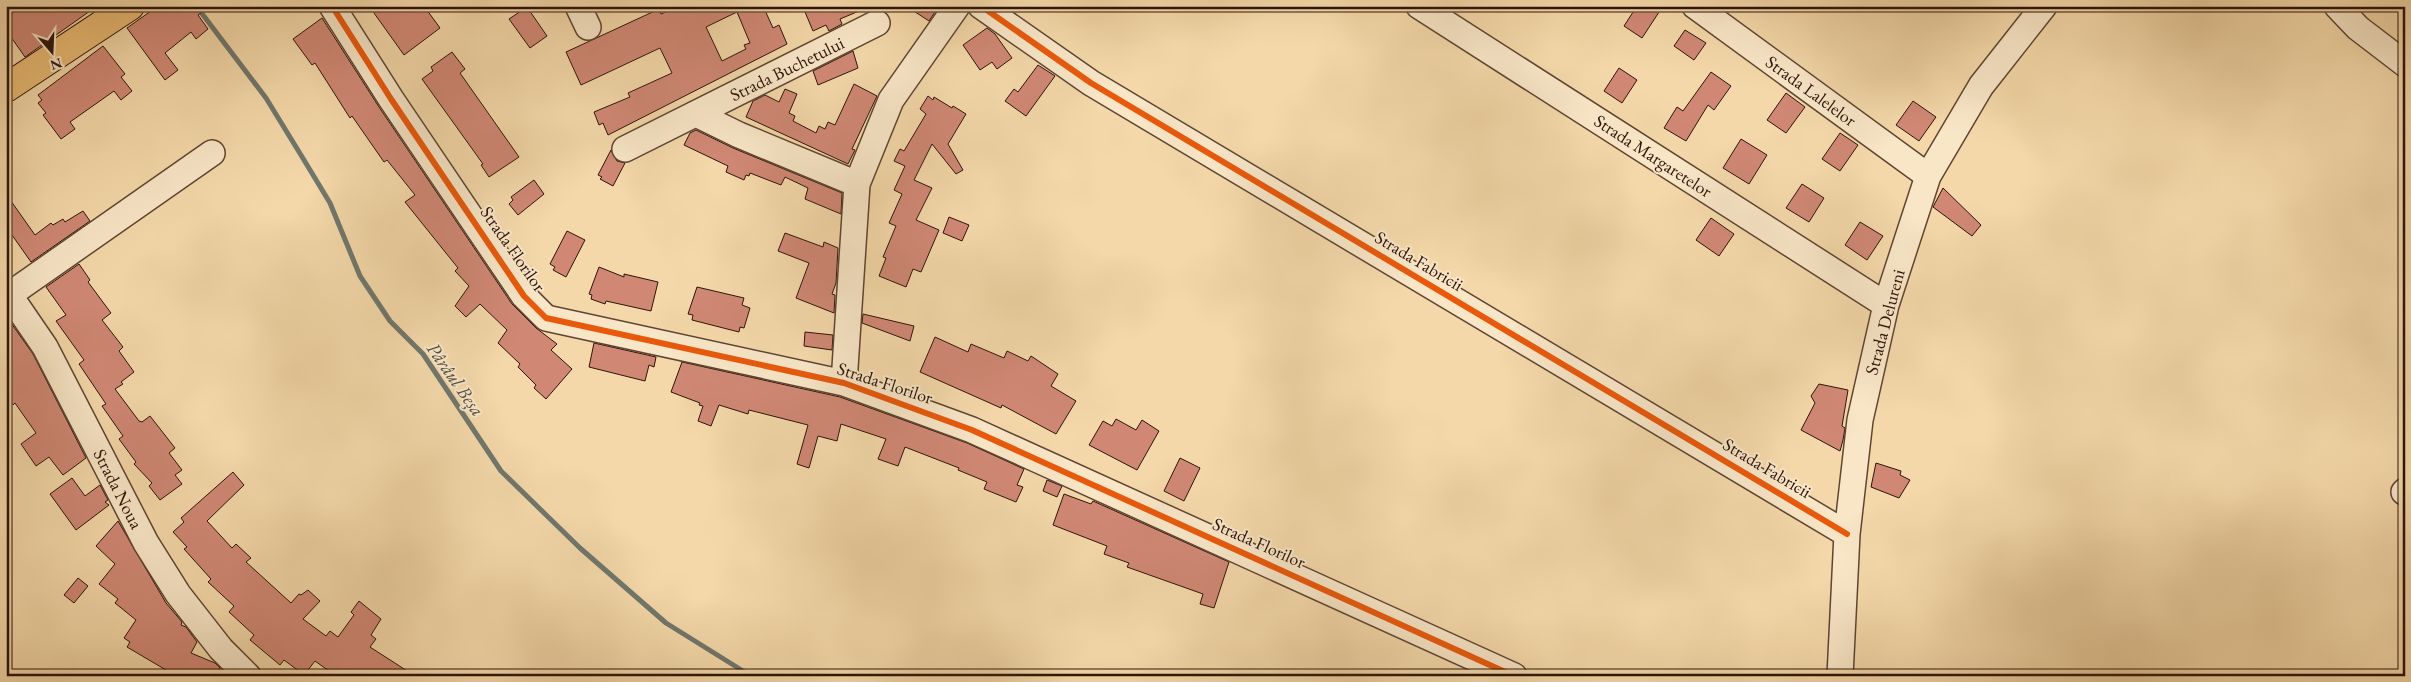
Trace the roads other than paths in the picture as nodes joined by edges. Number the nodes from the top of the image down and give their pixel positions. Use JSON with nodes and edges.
{"nodes":[{"id":1,"x":130,"y":6,"type":"edge"},
{"id":2,"x":332,"y":6,"type":"edge"},
{"id":3,"x":957,"y":6,"type":"edge"},
{"id":4,"x":981,"y":6,"type":"edge"},
{"id":5,"x":1419,"y":6,"type":"edge"},
{"id":6,"x":1695,"y":6,"type":"edge"},
{"id":7,"x":2044,"y":6,"type":"edge"},
{"id":8,"x":2337,"y":6,"type":"edge"},
{"id":9,"x":877,"y":23,"type":"dead end"},
{"id":10,"x":2405,"y":64,"type":"edge"},
{"id":11,"x":6,"y":88,"type":"edge"},
{"id":12,"x":696,"y":114,"type":"junction"},
{"id":13,"x":624,"y":150,"type":"dead end"},
{"id":14,"x":212,"y":153,"type":"dead end"},
{"id":15,"x":1928,"y":176,"type":"junction"},
{"id":16,"x":857,"y":184,"type":"junction"},
{"id":17,"x":8,"y":292,"type":"edge"},
{"id":18,"x":1886,"y":305,"type":"junction"},
{"id":19,"x":844,"y":383,"type":"junction"},
{"id":20,"x":1847,"y":534,"type":"junction"},
{"id":21,"x":248,"y":676,"type":"edge"},
{"id":22,"x":1514,"y":676,"type":"edge"},
{"id":23,"x":1840,"y":676,"type":"edge"}],
"edges":[{"from":1,"to":11,"type":"main road"},
{"from":2,"to":19,"type":"street","name":"Strada Florilor"},
{"from":3,"to":16,"type":"street"},
{"from":4,"to":20,"type":"street","name":"Strada Fabricii"},
{"from":5,"to":18,"type":"street","name":"Strada Margaretelor"},
{"from":6,"to":15,"type":"street","name":"Strada Lalelelor"},
{"from":7,"to":15,"type":"street","name":"Strada Delureni"},
{"from":8,"to":10,"type":"street"},
{"from":9,"to":12,"type":"street","name":"Strada Buchetului"},
{"from":12,"to":13,"type":"street","name":"Strada Buchetului"},
{"from":12,"to":16,"type":"street","name":"Strada Buchetului"},
{"from":14,"to":17,"type":"street"},
{"from":15,"to":18,"type":"street","name":"Strada Delureni"},
{"from":16,"to":19,"type":"street"},
{"from":17,"to":21,"type":"street","name":"Strada Noua"},
{"from":18,"to":20,"type":"street","name":"Strada Delureni"},
{"from":19,"to":22,"type":"street","name":"Strada Florilor"},
{"from":20,"to":23,"type":"street","name":"Strada Delureni"}]}
